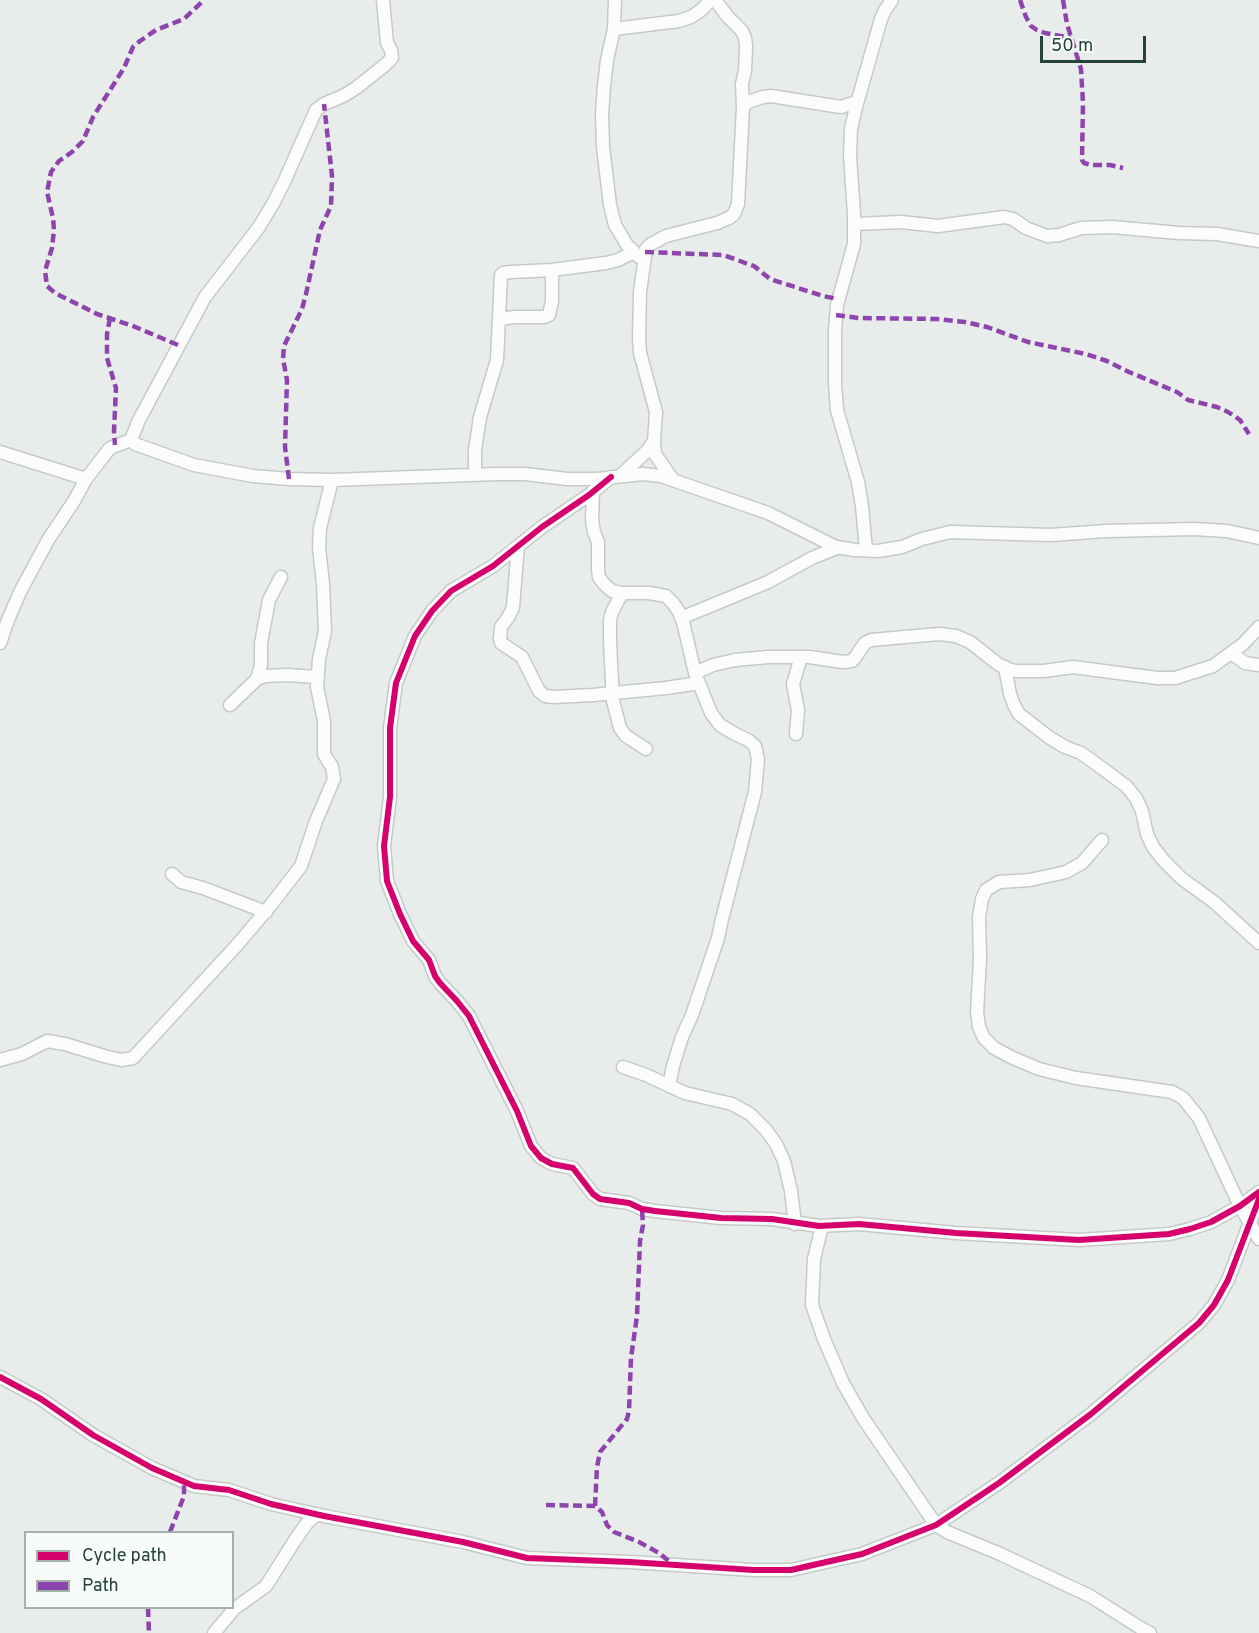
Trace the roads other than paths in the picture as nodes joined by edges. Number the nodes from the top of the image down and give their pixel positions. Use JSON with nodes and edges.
{"nodes":[{"id":1,"x":383,"y":0,"type":"edge"},
{"id":2,"x":615,"y":0,"type":"edge"},
{"id":3,"x":711,"y":0,"type":"edge"},
{"id":4,"x":715,"y":0,"type":"edge"},
{"id":5,"x":892,"y":0,"type":"edge"},
{"id":6,"x":614,"y":29,"type":"junction"},
{"id":7,"x":857,"y":102,"type":"junction"},
{"id":8,"x":743,"y":107,"type":"junction"},
{"id":9,"x":854,"y":224,"type":"junction"},
{"id":10,"x":1259,"y":241,"type":"edge"},
{"id":11,"x":634,"y":252,"type":"junction"},
{"id":12,"x":644,"y":262,"type":"junction"},
{"id":13,"x":552,"y":270,"type":"junction"},
{"id":14,"x":499,"y":319,"type":"junction"},
{"id":15,"x":131,"y":440,"type":"junction"},
{"id":16,"x":654,"y":441,"type":"junction"},
{"id":17,"x":0,"y":452,"type":"edge"},
{"id":18,"x":475,"y":474,"type":"junction"},
{"id":19,"x":616,"y":476,"type":"junction"},
{"id":20,"x":86,"y":479,"type":"junction"},
{"id":21,"x":332,"y":480,"type":"junction"},
{"id":22,"x":673,"y":480,"type":"junction"},
{"id":23,"x":593,"y":491,"type":"junction"},
{"id":24,"x":1259,"y":538,"type":"edge"},
{"id":25,"x":518,"y":546,"type":"junction"},
{"id":26,"x":838,"y":547,"type":"junction"},
{"id":27,"x":866,"y":550,"type":"junction"},
{"id":28,"x":281,"y":577,"type":"dead end"},
{"id":29,"x":622,"y":593,"type":"junction"},
{"id":30,"x":681,"y":618,"type":"junction"},
{"id":31,"x":1259,"y":627,"type":"edge"},
{"id":32,"x":0,"y":643,"type":"edge"},
{"id":33,"x":1231,"y":653,"type":"junction"},
{"id":34,"x":801,"y":657,"type":"junction"},
{"id":35,"x":1259,"y":665,"type":"edge"},
{"id":36,"x":1005,"y":667,"type":"junction"},
{"id":37,"x":317,"y":677,"type":"junction"},
{"id":38,"x":697,"y":678,"type":"junction"},
{"id":39,"x":257,"y":679,"type":"junction"},
{"id":40,"x":612,"y":693,"type":"junction"},
{"id":41,"x":231,"y":705,"type":"dead end"},
{"id":42,"x":796,"y":734,"type":"dead end"},
{"id":43,"x":646,"y":749,"type":"dead end"},
{"id":44,"x":1102,"y":840,"type":"dead end"},
{"id":45,"x":172,"y":874,"type":"dead end"},
{"id":46,"x":266,"y":912,"type":"junction"},
{"id":47,"x":1259,"y":943,"type":"edge"},
{"id":48,"x":0,"y":1060,"type":"edge"},
{"id":49,"x":624,"y":1067,"type":"dead end"},
{"id":50,"x":669,"y":1086,"type":"junction"},
{"id":51,"x":1259,"y":1192,"type":"edge"},
{"id":52,"x":1259,"y":1199,"type":"edge"},
{"id":53,"x":1240,"y":1206,"type":"junction"},
{"id":54,"x":795,"y":1224,"type":"junction"},
{"id":55,"x":1250,"y":1224,"type":"junction"},
{"id":56,"x":822,"y":1226,"type":"junction"},
{"id":57,"x":1259,"y":1239,"type":"edge"},
{"id":58,"x":0,"y":1377,"type":"edge"},
{"id":59,"x":317,"y":1514,"type":"junction"},
{"id":60,"x":936,"y":1525,"type":"junction"},
{"id":61,"x":214,"y":1633,"type":"edge"},
{"id":62,"x":1150,"y":1633,"type":"edge"}],
"edges":[{"from":1,"to":15,"type":"street"},
{"from":2,"to":6,"type":"street"},
{"from":3,"to":6,"type":"street"},
{"from":4,"to":8,"type":"street"},
{"from":5,"to":7,"type":"street"},
{"from":6,"to":11,"type":"street"},
{"from":7,"to":8,"type":"street"},
{"from":7,"to":9,"type":"street"},
{"from":8,"to":12,"type":"street"},
{"from":9,"to":10,"type":"street"},
{"from":9,"to":27,"type":"street"},
{"from":11,"to":12,"type":"street"},
{"from":11,"to":13,"type":"street"},
{"from":12,"to":16,"type":"street"},
{"from":13,"to":14,"type":"street"},
{"from":13,"to":14,"type":"street"},
{"from":14,"to":18,"type":"street"},
{"from":15,"to":20,"type":"street"},
{"from":15,"to":21,"type":"street"},
{"from":16,"to":19,"type":"street"},
{"from":16,"to":22,"type":"street"},
{"from":17,"to":20,"type":"street"},
{"from":18,"to":19,"type":"street"},
{"from":18,"to":21,"type":"street"},
{"from":19,"to":22,"type":"street"},
{"from":19,"to":23,"type":"street"},
{"from":20,"to":32,"type":"street"},
{"from":21,"to":37,"type":"street"},
{"from":22,"to":26,"type":"street"},
{"from":23,"to":25,"type":"street"},
{"from":23,"to":29,"type":"street"},
{"from":24,"to":27,"type":"street"},
{"from":25,"to":40,"type":"street"},
{"from":25,"to":54,"type":"street"},
{"from":26,"to":27,"type":"street"},
{"from":26,"to":30,"type":"street"},
{"from":28,"to":39,"type":"street"},
{"from":29,"to":30,"type":"street"},
{"from":29,"to":40,"type":"street"},
{"from":30,"to":38,"type":"street"},
{"from":31,"to":33,"type":"street"},
{"from":33,"to":35,"type":"street"},
{"from":33,"to":36,"type":"street"},
{"from":34,"to":36,"type":"street"},
{"from":34,"to":38,"type":"street"},
{"from":34,"to":42,"type":"street"},
{"from":36,"to":47,"type":"street"},
{"from":37,"to":39,"type":"street"},
{"from":37,"to":46,"type":"street"},
{"from":38,"to":40,"type":"street"},
{"from":38,"to":50,"type":"street"},
{"from":39,"to":41,"type":"street"},
{"from":40,"to":43,"type":"street"},
{"from":44,"to":53,"type":"street"},
{"from":45,"to":46,"type":"street"},
{"from":46,"to":48,"type":"street"},
{"from":49,"to":50,"type":"street"},
{"from":50,"to":54,"type":"street"},
{"from":51,"to":53,"type":"street"},
{"from":52,"to":55,"type":"street"},
{"from":53,"to":55,"type":"street"},
{"from":53,"to":56,"type":"street"},
{"from":54,"to":56,"type":"street"},
{"from":55,"to":57,"type":"street"},
{"from":55,"to":60,"type":"street"},
{"from":56,"to":60,"type":"street"},
{"from":58,"to":59,"type":"street"},
{"from":59,"to":60,"type":"street"},
{"from":59,"to":61,"type":"street"},
{"from":60,"to":62,"type":"street"}]}
